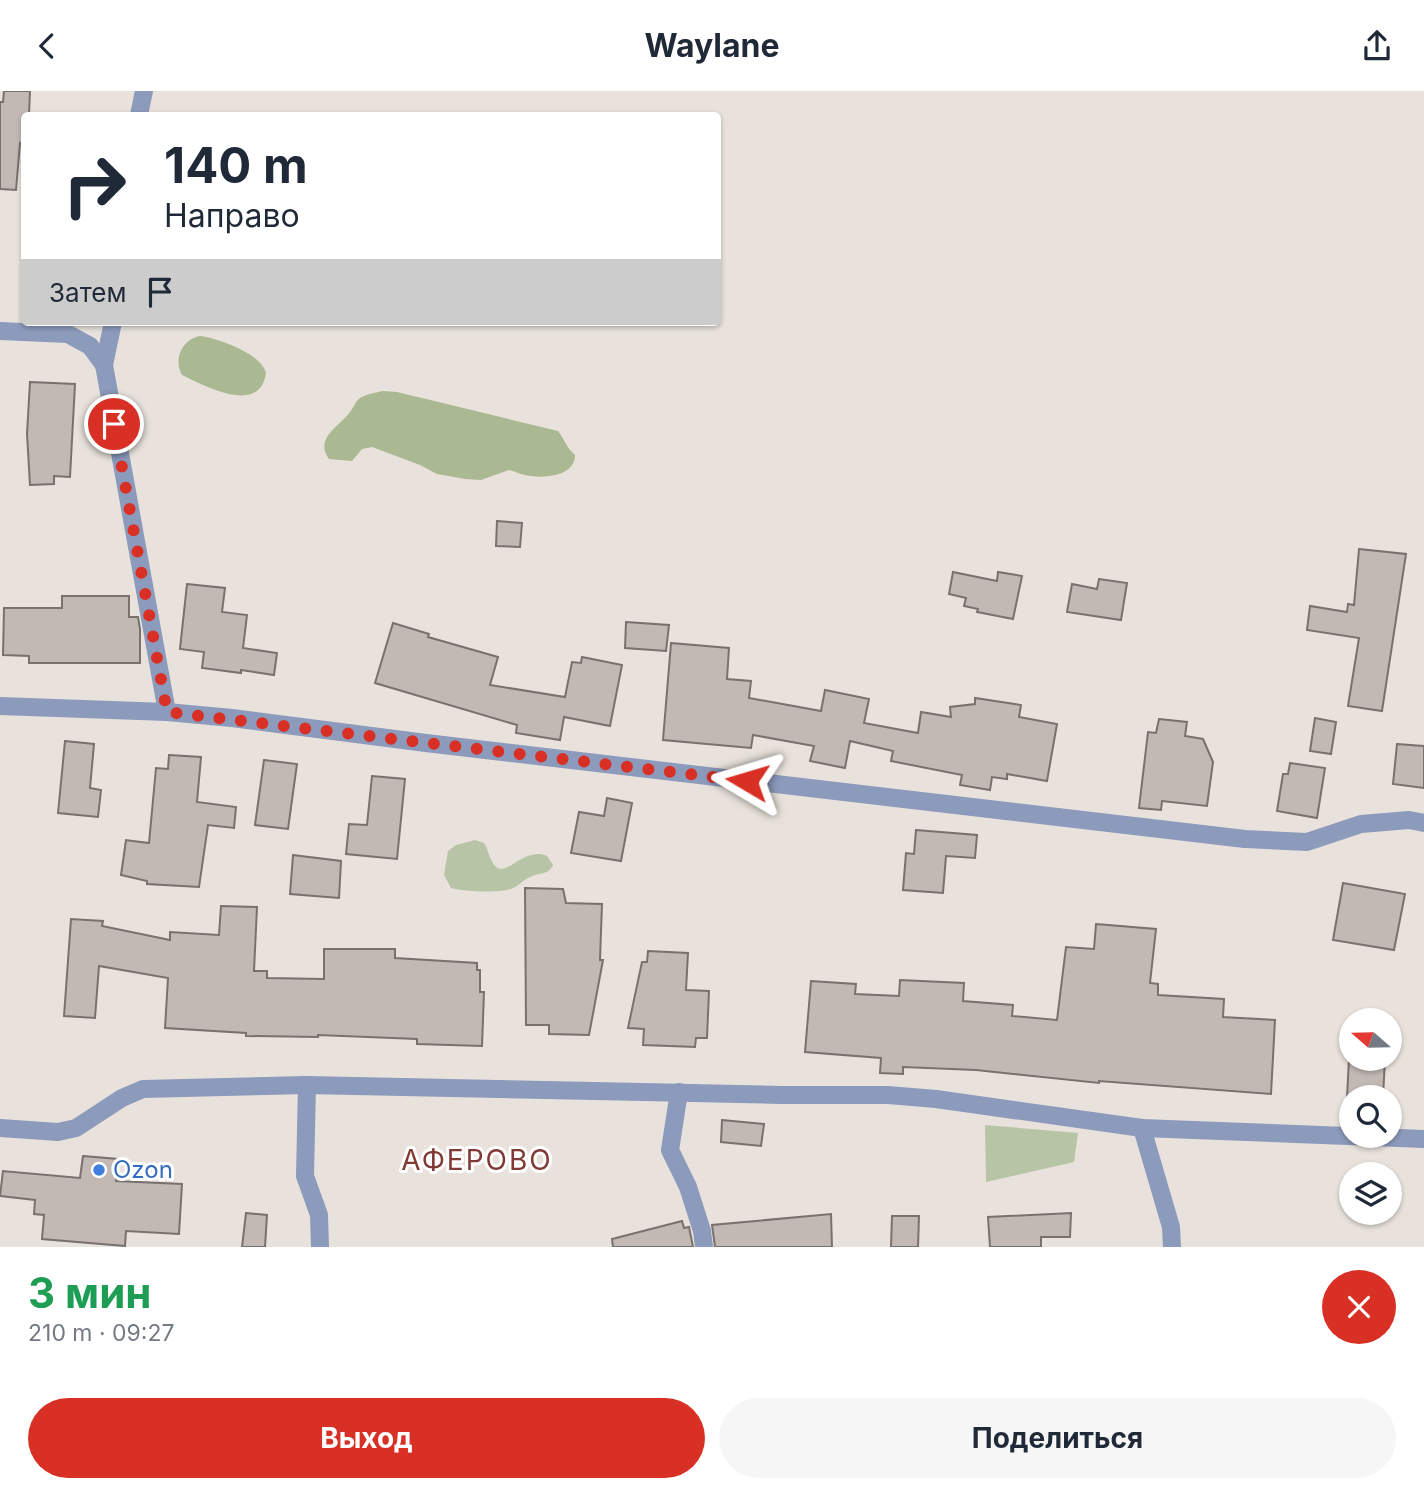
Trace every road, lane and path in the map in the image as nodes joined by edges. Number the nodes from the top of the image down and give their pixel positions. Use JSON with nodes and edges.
{"nodes":[{"id":1,"x":144,"y":91,"type":"edge"},
{"id":2,"x":140,"y":112,"type":"edge"},
{"id":3,"x":112,"y":326,"type":"edge"},
{"id":4,"x":0,"y":331,"type":"edge"},
{"id":5,"x":104,"y":365,"type":"junction"},
{"id":6,"x":0,"y":706,"type":"edge"},
{"id":7,"x":167,"y":712,"type":"junction"},
{"id":8,"x":1424,"y":823,"type":"edge"},
{"id":9,"x":307,"y":1085,"type":"junction"},
{"id":10,"x":679,"y":1093,"type":"junction"},
{"id":11,"x":0,"y":1128,"type":"edge"},
{"id":12,"x":1142,"y":1128,"type":"junction"},
{"id":13,"x":1424,"y":1139,"type":"edge"},
{"id":14,"x":320,"y":1247,"type":"edge"},
{"id":15,"x":704,"y":1247,"type":"edge"},
{"id":16,"x":1172,"y":1247,"type":"edge"}],
"edges":[{"from":1,"to":2,"type":"street"},
{"from":3,"to":5,"type":"street"},
{"from":4,"to":5,"type":"street"},
{"from":5,"to":7,"type":"street"},
{"from":6,"to":7,"type":"street"},
{"from":7,"to":8,"type":"street"},
{"from":9,"to":10,"type":"street"},
{"from":9,"to":11,"type":"street"},
{"from":9,"to":14,"type":"street"},
{"from":10,"to":12,"type":"street"},
{"from":10,"to":15,"type":"street"},
{"from":12,"to":13,"type":"street"},
{"from":12,"to":16,"type":"street"}]}
